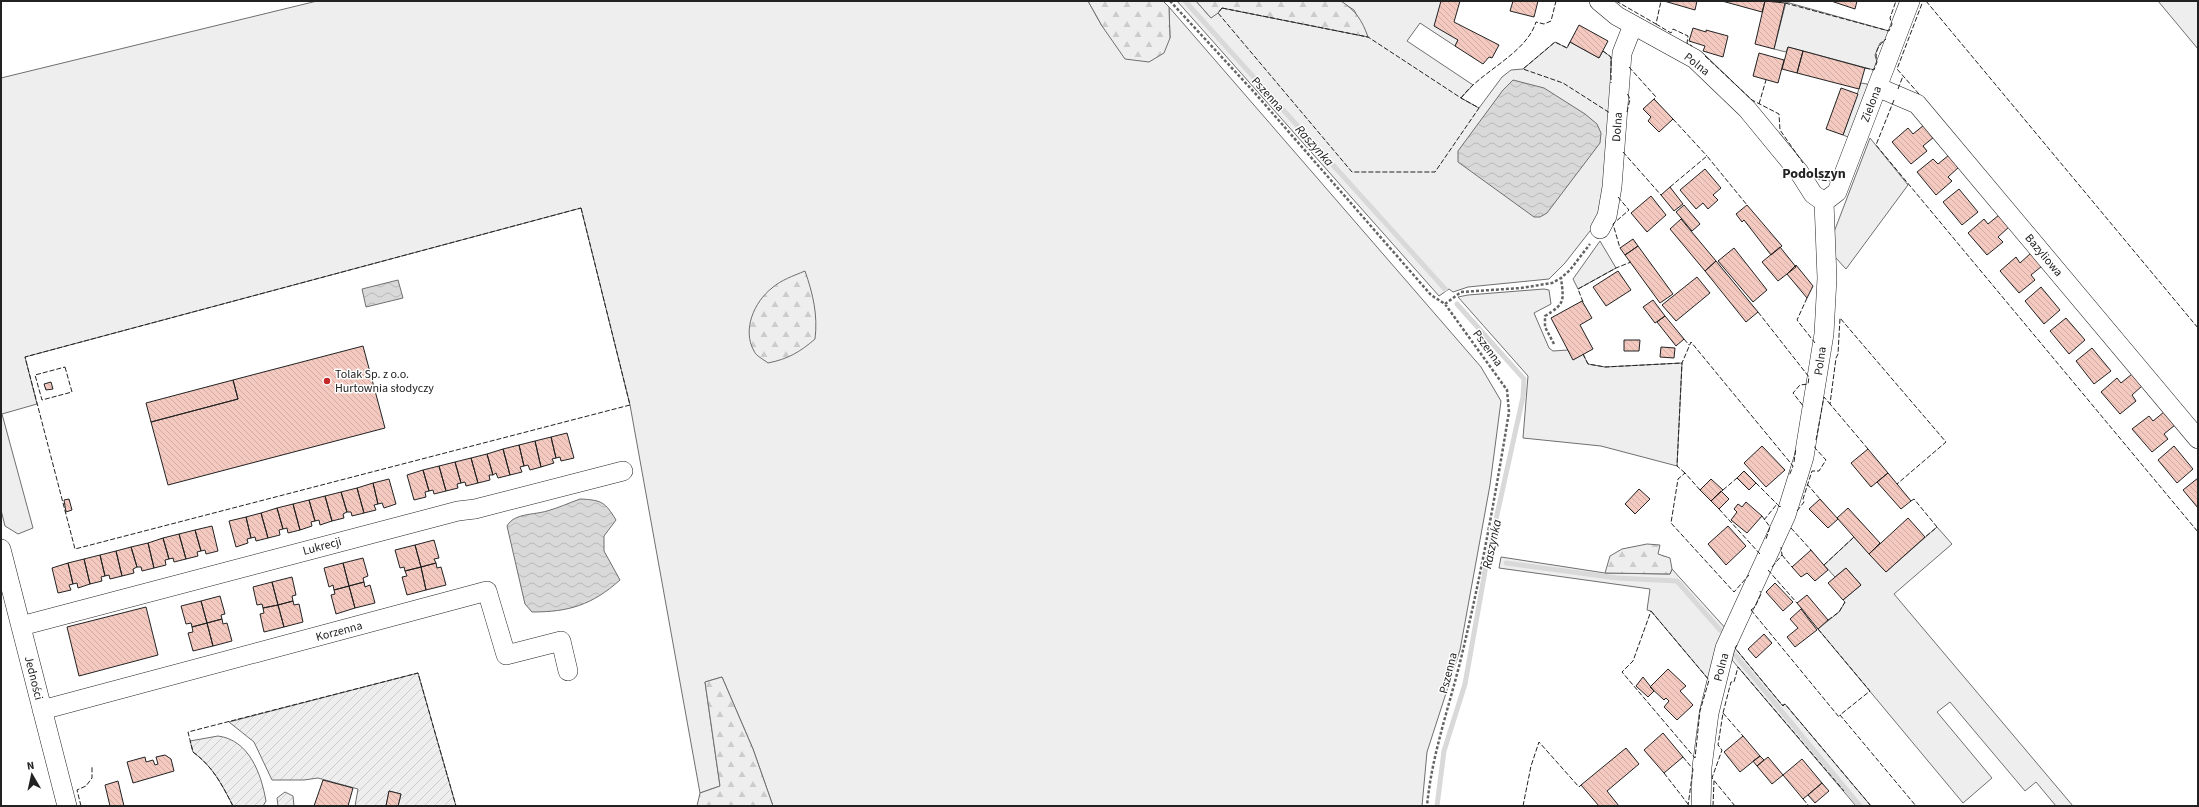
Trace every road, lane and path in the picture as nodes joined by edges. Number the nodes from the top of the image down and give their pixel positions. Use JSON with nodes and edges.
{"nodes":[{"id":1,"x":1170,"y":1,"type":"edge"},
{"id":2,"x":1599,"y":1,"type":"edge"},
{"id":3,"x":1910,"y":1,"type":"edge"},
{"id":4,"x":1633,"y":25,"type":"junction"},
{"id":5,"x":1877,"y":87,"type":"junction"},
{"id":6,"x":1824,"y":202,"type":"junction"},
{"id":7,"x":1600,"y":229,"type":"joint"},
{"id":8,"x":1561,"y":278,"type":"junction"},
{"id":9,"x":1445,"y":304,"type":"junction"},
{"id":10,"x":1554,"y":344,"type":"dead end"},
{"id":11,"x":2198,"y":439,"type":"edge"},
{"id":12,"x":623,"y":471,"type":"dead end"},
{"id":13,"x":1,"y":549,"type":"edge"},
{"id":14,"x":21,"y":626,"type":"junction"},
{"id":15,"x":568,"y":670,"type":"dead end"},
{"id":16,"x":42,"y":710,"type":"junction"},
{"id":17,"x":67,"y":806,"type":"edge"},
{"id":18,"x":1426,"y":806,"type":"edge"},
{"id":19,"x":1701,"y":806,"type":"edge"}],
"edges":[{"from":1,"to":9,"type":"path","name":"Pszenna"},
{"from":2,"to":4,"type":"street","name":"Polna"},
{"from":3,"to":5,"type":"street","name":"Zielona"},
{"from":4,"to":6,"type":"street","name":"Polna"},
{"from":4,"to":7,"type":"street","name":"Dolna"},
{"from":5,"to":6,"type":"street","name":"Zielona"},
{"from":5,"to":11,"type":"street","name":"Bazyliowa"},
{"from":6,"to":19,"type":"street","name":"Polna"},
{"from":7,"to":8,"type":"path"},
{"from":8,"to":9,"type":"path"},
{"from":8,"to":10,"type":"path"},
{"from":9,"to":18,"type":"path","name":"Pszenna"},
{"from":12,"to":14,"type":"street","name":"Lukrecji"},
{"from":13,"to":14,"type":"street","name":"Jedności"},
{"from":14,"to":16,"type":"street","name":"Jedności"},
{"from":15,"to":16,"type":"street","name":"Korzenna"},
{"from":16,"to":17,"type":"street","name":"Jedności"}]}
